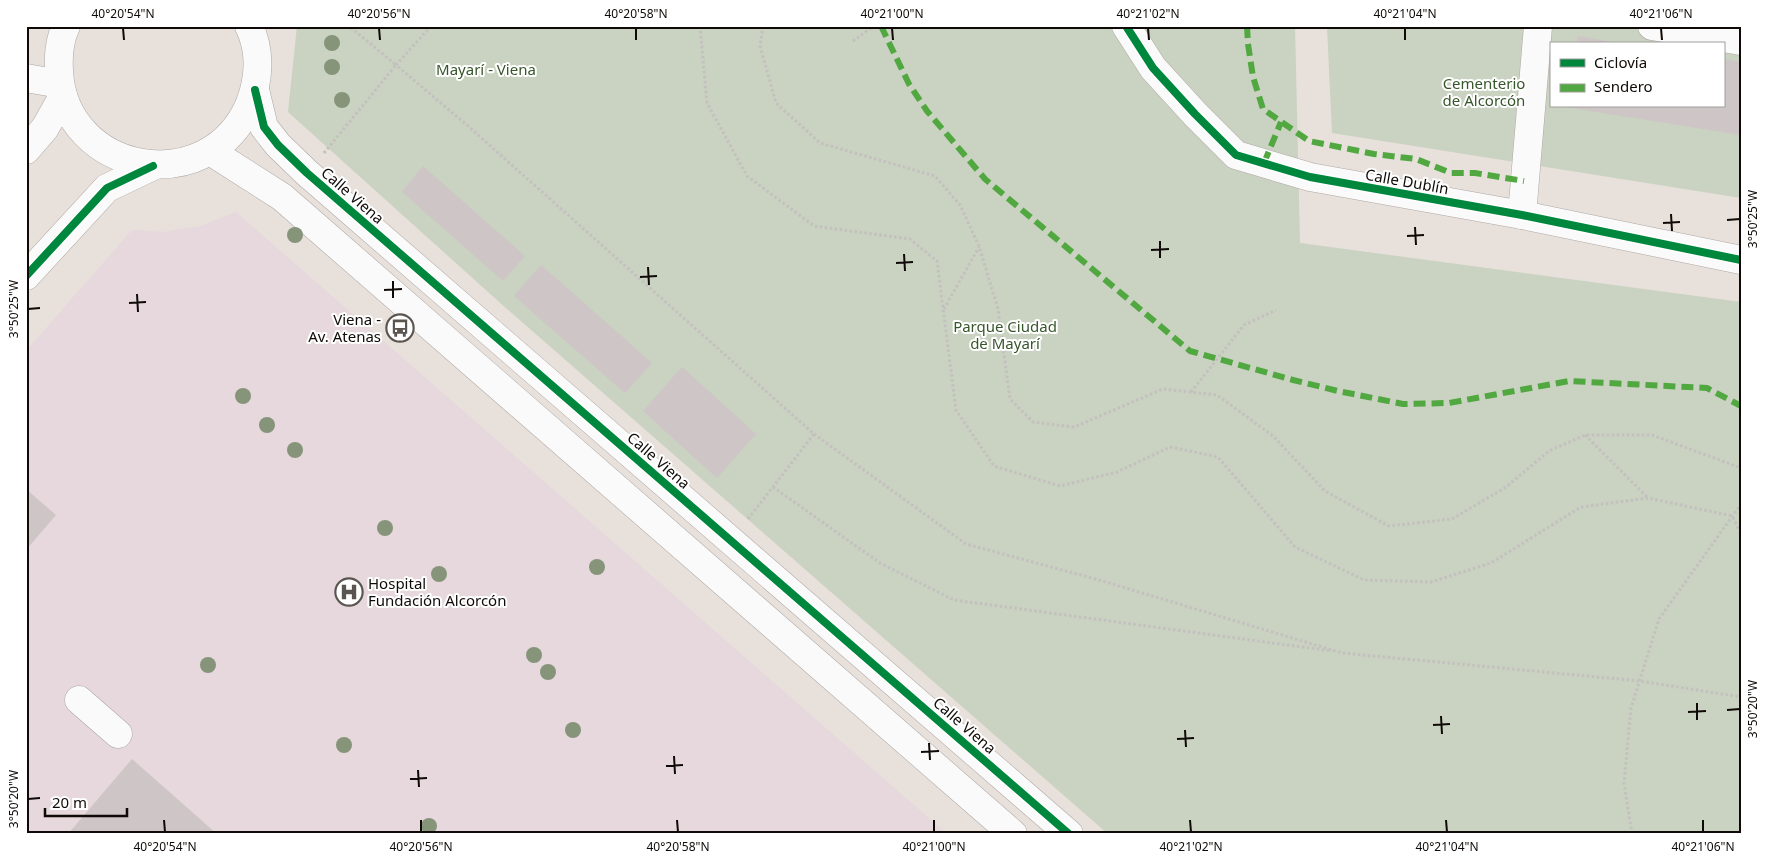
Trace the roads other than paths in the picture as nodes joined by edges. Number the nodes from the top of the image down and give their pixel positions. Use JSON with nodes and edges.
{"nodes":[{"id":1,"x":66,"y":26,"type":"edge"},
{"id":2,"x":1126,"y":26,"type":"edge"},
{"id":3,"x":1538,"y":26,"type":"edge"},
{"id":4,"x":1652,"y":26,"type":"edge"},
{"id":5,"x":255,"y":30,"type":"edge"},
{"id":6,"x":1741,"y":41,"type":"edge"},
{"id":7,"x":26,"y":78,"type":"edge"},
{"id":8,"x":61,"y":90,"type":"junction"},
{"id":9,"x":255,"y":90,"type":"junction"},
{"id":10,"x":26,"y":150,"type":"edge"},
{"id":11,"x":210,"y":151,"type":"junction"},
{"id":12,"x":152,"y":166,"type":"junction"},
{"id":13,"x":1522,"y":216,"type":"junction"},
{"id":14,"x":1741,"y":260,"type":"edge"},
{"id":15,"x":26,"y":276,"type":"edge"},
{"id":16,"x":79,"y":700,"type":"dead end"},
{"id":17,"x":118,"y":734,"type":"dead end"},
{"id":18,"x":1013,"y":834,"type":"edge"},
{"id":19,"x":1069,"y":834,"type":"edge"}],
"edges":[{"from":1,"to":8,"type":"street"},
{"from":2,"to":13,"type":"street","name":"Calle Dublín"},
{"from":3,"to":13,"type":"street"},
{"from":4,"to":6,"type":"street"},
{"from":5,"to":9,"type":"street"},
{"from":7,"to":8,"type":"street"},
{"from":8,"to":10,"type":"street"},
{"from":8,"to":12,"type":"street"},
{"from":9,"to":11,"type":"street"},
{"from":9,"to":19,"type":"street","name":"Calle Viena"},
{"from":11,"to":12,"type":"street"},
{"from":11,"to":18,"type":"street"},
{"from":12,"to":15,"type":"street"},
{"from":13,"to":14,"type":"street","name":"Calle Dublín"},
{"from":16,"to":17,"type":"street"}]}
